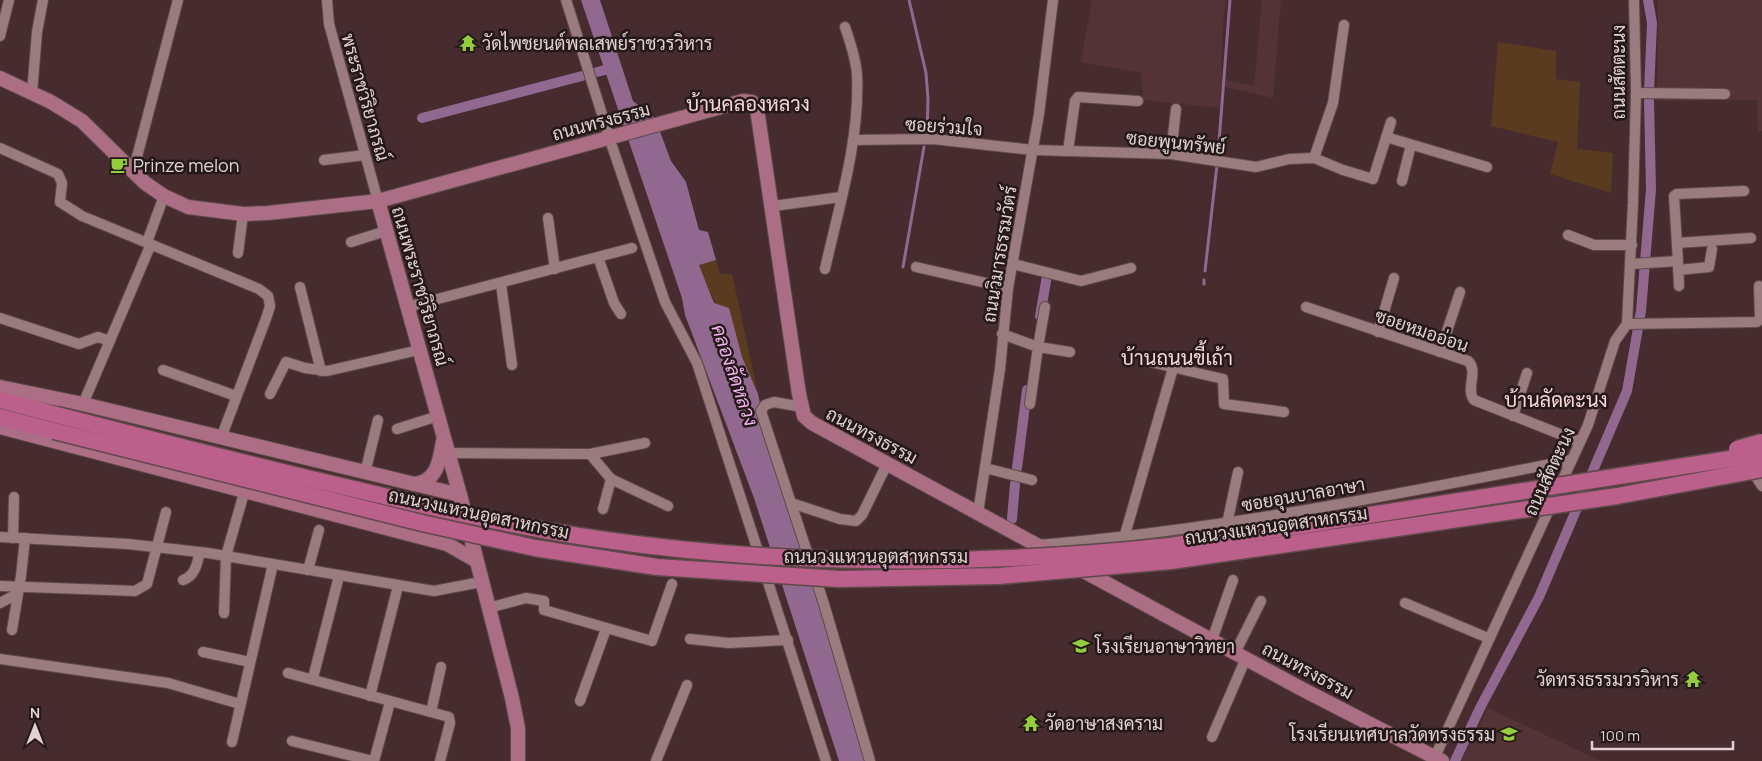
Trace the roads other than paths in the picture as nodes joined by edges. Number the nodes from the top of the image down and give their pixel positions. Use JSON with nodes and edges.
{"nodes":[{"id":1,"x":9,"y":0,"type":"edge"},
{"id":2,"x":43,"y":0,"type":"edge"},
{"id":3,"x":178,"y":0,"type":"edge"},
{"id":4,"x":327,"y":0,"type":"edge"},
{"id":5,"x":566,"y":0,"type":"edge"},
{"id":6,"x":1053,"y":0,"type":"edge"},
{"id":7,"x":1634,"y":0,"type":"edge"},
{"id":8,"x":1344,"y":25,"type":"dead end"},
{"id":9,"x":845,"y":27,"type":"dead end"},
{"id":10,"x":0,"y":36,"type":"edge"},
{"id":11,"x":0,"y":78,"type":"edge"},
{"id":12,"x":32,"y":93,"type":"junction"},
{"id":13,"x":1636,"y":93,"type":"junction"},
{"id":14,"x":1725,"y":94,"type":"dead end"},
{"id":15,"x":1138,"y":101,"type":"dead end"},
{"id":16,"x":1176,"y":109,"type":"dead end"},
{"id":17,"x":1391,"y":122,"type":"dead end"},
{"id":18,"x":1386,"y":137,"type":"junction"},
{"id":19,"x":611,"y":138,"type":"junction"},
{"id":20,"x":853,"y":140,"type":"junction"},
{"id":21,"x":1411,"y":145,"type":"junction"},
{"id":22,"x":0,"y":148,"type":"edge"},
{"id":23,"x":1033,"y":150,"type":"junction"},
{"id":24,"x":1068,"y":152,"type":"junction"},
{"id":25,"x":1171,"y":154,"type":"junction"},
{"id":26,"x":365,"y":155,"type":"junction"},
{"id":27,"x":1314,"y":158,"type":"junction"},
{"id":28,"x":324,"y":160,"type":"dead end"},
{"id":29,"x":1487,"y":167,"type":"dead end"},
{"id":30,"x":133,"y":172,"type":"junction"},
{"id":31,"x":1402,"y":181,"type":"dead end"},
{"id":32,"x":1744,"y":190,"type":"dead end"},
{"id":33,"x":164,"y":196,"type":"junction"},
{"id":34,"x":840,"y":197,"type":"junction"},
{"id":35,"x":378,"y":201,"type":"junction"},
{"id":36,"x":773,"y":206,"type":"junction"},
{"id":37,"x":243,"y":214,"type":"junction"},
{"id":38,"x":548,"y":218,"type":"dead end"},
{"id":39,"x":386,"y":231,"type":"junction"},
{"id":40,"x":1568,"y":235,"type":"dead end"},
{"id":41,"x":1751,"y":238,"type":"dead end"},
{"id":42,"x":351,"y":242,"type":"dead end"},
{"id":43,"x":149,"y":243,"type":"junction"},
{"id":44,"x":1677,"y":243,"type":"junction"},
{"id":45,"x":1632,"y":245,"type":"junction"},
{"id":46,"x":632,"y":248,"type":"dead end"},
{"id":47,"x":1712,"y":249,"type":"dead end"},
{"id":48,"x":238,"y":253,"type":"dead end"},
{"id":49,"x":598,"y":257,"type":"junction"},
{"id":50,"x":1635,"y":263,"type":"junction"},
{"id":51,"x":1013,"y":264,"type":"junction"},
{"id":52,"x":1678,"y":266,"type":"junction"},
{"id":53,"x":916,"y":267,"type":"dead end"},
{"id":54,"x":1131,"y":268,"type":"dead end"},
{"id":55,"x":556,"y":269,"type":"junction"},
{"id":56,"x":825,"y":269,"type":"dead end"},
{"id":57,"x":1394,"y":278,"type":"dead end"},
{"id":58,"x":501,"y":284,"type":"junction"},
{"id":59,"x":300,"y":286,"type":"dead end"},
{"id":60,"x":1679,"y":286,"type":"dead end"},
{"id":61,"x":1758,"y":286,"type":"dead end"},
{"id":62,"x":1008,"y":288,"type":"junction"},
{"id":63,"x":1460,"y":292,"type":"dead end"},
{"id":64,"x":407,"y":307,"type":"junction"},
{"id":65,"x":1045,"y":307,"type":"dead end"},
{"id":66,"x":1306,"y":307,"type":"dead end"},
{"id":67,"x":620,"y":314,"type":"dead end"},
{"id":68,"x":0,"y":318,"type":"edge"},
{"id":69,"x":1630,"y":323,"type":"junction"},
{"id":70,"x":1378,"y":332,"type":"junction"},
{"id":71,"x":1002,"y":334,"type":"junction"},
{"id":72,"x":110,"y":341,"type":"junction"},
{"id":73,"x":1038,"y":346,"type":"junction"},
{"id":74,"x":419,"y":350,"type":"junction"},
{"id":75,"x":1070,"y":352,"type":"dead end"},
{"id":76,"x":1440,"y":352,"type":"junction"},
{"id":77,"x":1146,"y":362,"type":"dead end"},
{"id":78,"x":512,"y":365,"type":"dead end"},
{"id":79,"x":1173,"y":368,"type":"junction"},
{"id":80,"x":163,"y":370,"type":"dead end"},
{"id":81,"x":321,"y":371,"type":"junction"},
{"id":82,"x":1527,"y":373,"type":"dead end"},
{"id":83,"x":0,"y":387,"type":"edge"},
{"id":84,"x":270,"y":394,"type":"dead end"},
{"id":85,"x":236,"y":396,"type":"junction"},
{"id":86,"x":0,"y":400,"type":"edge"},
{"id":87,"x":83,"y":404,"type":"junction"},
{"id":88,"x":1030,"y":404,"type":"dead end"},
{"id":89,"x":802,"y":407,"type":"junction"},
{"id":90,"x":1284,"y":412,"type":"dead end"},
{"id":91,"x":438,"y":416,"type":"junction"},
{"id":92,"x":1513,"y":416,"type":"junction"},
{"id":93,"x":0,"y":417,"type":"edge"},
{"id":94,"x":378,"y":420,"type":"dead end"},
{"id":95,"x":0,"y":428,"type":"edge"},
{"id":96,"x":397,"y":429,"type":"dead end"},
{"id":97,"x":1762,"y":436,"type":"edge"},
{"id":98,"x":444,"y":437,"type":"junction"},
{"id":99,"x":221,"y":438,"type":"junction"},
{"id":100,"x":1580,"y":442,"type":"junction"},
{"id":101,"x":1762,"y":442,"type":"edge"},
{"id":102,"x":645,"y":443,"type":"dead end"},
{"id":103,"x":448,"y":453,"type":"junction"},
{"id":104,"x":590,"y":454,"type":"junction"},
{"id":105,"x":1762,"y":454,"type":"edge"},
{"id":106,"x":1571,"y":460,"type":"junction"},
{"id":107,"x":887,"y":464,"type":"junction"},
{"id":108,"x":985,"y":468,"type":"junction"},
{"id":109,"x":1762,"y":469,"type":"edge"},
{"id":110,"x":1238,"y":472,"type":"dead end"},
{"id":111,"x":365,"y":473,"type":"junction"},
{"id":112,"x":1615,"y":476,"type":"junction"},
{"id":113,"x":611,"y":479,"type":"junction"},
{"id":114,"x":1032,"y":480,"type":"dead end"},
{"id":115,"x":1762,"y":481,"type":"edge"},
{"id":116,"x":413,"y":484,"type":"junction"},
{"id":117,"x":1762,"y":486,"type":"edge"},
{"id":118,"x":434,"y":490,"type":"junction"},
{"id":119,"x":244,"y":493,"type":"junction"},
{"id":120,"x":460,"y":495,"type":"junction"},
{"id":121,"x":1617,"y":496,"type":"junction"},
{"id":122,"x":14,"y":497,"type":"dead end"},
{"id":123,"x":791,"y":503,"type":"junction"},
{"id":124,"x":668,"y":506,"type":"dead end"},
{"id":125,"x":603,"y":509,"type":"dead end"},
{"id":126,"x":166,"y":512,"type":"dead end"},
{"id":127,"x":978,"y":513,"type":"junction"},
{"id":128,"x":1227,"y":524,"type":"junction"},
{"id":129,"x":319,"y":530,"type":"dead end"},
{"id":130,"x":395,"y":532,"type":"junction"},
{"id":131,"x":0,"y":537,"type":"edge"},
{"id":132,"x":14,"y":538,"type":"junction"},
{"id":133,"x":25,"y":538,"type":"junction"},
{"id":134,"x":1124,"y":538,"type":"junction"},
{"id":135,"x":1037,"y":545,"type":"junction"},
{"id":136,"x":158,"y":547,"type":"junction"},
{"id":137,"x":200,"y":552,"type":"junction"},
{"id":138,"x":226,"y":556,"type":"junction"},
{"id":139,"x":475,"y":560,"type":"junction"},
{"id":140,"x":274,"y":564,"type":"junction"},
{"id":141,"x":308,"y":570,"type":"junction"},
{"id":142,"x":339,"y":576,"type":"junction"},
{"id":143,"x":183,"y":580,"type":"dead end"},
{"id":144,"x":1233,"y":580,"type":"dead end"},
{"id":145,"x":481,"y":582,"type":"junction"},
{"id":146,"x":672,"y":584,"type":"dead end"},
{"id":147,"x":0,"y":586,"type":"edge"},
{"id":148,"x":398,"y":586,"type":"junction"},
{"id":149,"x":18,"y":590,"type":"junction"},
{"id":150,"x":1261,"y":601,"type":"dead end"},
{"id":151,"x":0,"y":603,"type":"edge"},
{"id":152,"x":1405,"y":603,"type":"dead end"},
{"id":153,"x":488,"y":608,"type":"junction"},
{"id":154,"x":224,"y":613,"type":"dead end"},
{"id":155,"x":606,"y":629,"type":"junction"},
{"id":156,"x":12,"y":630,"type":"dead end"},
{"id":157,"x":1488,"y":638,"type":"junction"},
{"id":158,"x":690,"y":639,"type":"dead end"},
{"id":159,"x":788,"y":640,"type":"junction"},
{"id":160,"x":1212,"y":640,"type":"junction"},
{"id":161,"x":203,"y":652,"type":"dead end"},
{"id":162,"x":1240,"y":655,"type":"junction"},
{"id":163,"x":0,"y":659,"type":"edge"},
{"id":164,"x":250,"y":662,"type":"junction"},
{"id":165,"x":441,"y":667,"type":"dead end"},
{"id":166,"x":288,"y":672,"type":"dead end"},
{"id":167,"x":313,"y":678,"type":"junction"},
{"id":168,"x":687,"y":685,"type":"dead end"},
{"id":169,"x":370,"y":696,"type":"junction"},
{"id":170,"x":580,"y":701,"type":"dead end"},
{"id":171,"x":390,"y":702,"type":"junction"},
{"id":172,"x":240,"y":704,"type":"junction"},
{"id":173,"x":431,"y":712,"type":"junction"},
{"id":174,"x":1212,"y":737,"type":"dead end"},
{"id":175,"x":292,"y":741,"type":"dead end"},
{"id":176,"x":232,"y":742,"type":"dead end"},
{"id":177,"x":1437,"y":760,"type":"edge"},
{"id":178,"x":374,"y":761,"type":"edge"},
{"id":179,"x":440,"y":761,"type":"edge"},
{"id":180,"x":518,"y":761,"type":"edge"},
{"id":181,"x":656,"y":761,"type":"edge"},
{"id":182,"x":825,"y":761,"type":"edge"},
{"id":183,"x":870,"y":761,"type":"edge"}],
"edges":[{"from":1,"to":10,"type":"street"},
{"from":2,"to":12,"type":"street"},
{"from":3,"to":30,"type":"street"},
{"from":4,"to":26,"type":"street","name":"พระราชวิริยาภรณ์"},
{"from":5,"to":19,"type":"street"},
{"from":6,"to":23,"type":"street","name":"ถนนวิมารธรรมวัตร์"},
{"from":7,"to":13,"type":"street","name":"ถนนสัตตะนง"},
{"from":8,"to":27,"type":"street"},
{"from":9,"to":20,"type":"street"},
{"from":11,"to":12,"type":"main road","name":"ถนนพระราชวิริยาภรณ์"},
{"from":12,"to":30,"type":"main road","name":"ถนนพระราชวิริยาภรณ์"},
{"from":13,"to":14,"type":"street"},
{"from":13,"to":45,"type":"street","name":"ถนนสัตตะนง"},
{"from":15,"to":24,"type":"street"},
{"from":16,"to":25,"type":"street"},
{"from":17,"to":18,"type":"street","name":"ซอยพูนทรัพย์"},
{"from":18,"to":21,"type":"street"},
{"from":18,"to":27,"type":"street","name":"ซอยพูนทรัพย์"},
{"from":19,"to":35,"type":"main road","name":"ถนนทรงธรรม"},
{"from":19,"to":36,"type":"main road","name":"ถนนทรงธรรม"},
{"from":19,"to":159,"type":"street"},
{"from":20,"to":23,"type":"street","name":"ซอยร่วมใจ"},
{"from":20,"to":34,"type":"street"},
{"from":21,"to":29,"type":"street"},
{"from":21,"to":31,"type":"street"},
{"from":22,"to":43,"type":"street"},
{"from":23,"to":24,"type":"street","name":"ซอยพูนทรัพย์"},
{"from":23,"to":51,"type":"street","name":"ถนนวิมารธรรมวัตร์"},
{"from":24,"to":25,"type":"street","name":"ซอยพูนทรัพย์"},
{"from":25,"to":27,"type":"street","name":"ซอยพูนทรัพย์"},
{"from":26,"to":28,"type":"street"},
{"from":26,"to":35,"type":"street","name":"พระราชวิริยาภรณ์"},
{"from":30,"to":33,"type":"main road","name":"ถนนพระราชวิริยาภรณ์"},
{"from":32,"to":44,"type":"street"},
{"from":33,"to":37,"type":"main road","name":"ถนนพระราชวิริยาภรณ์"},
{"from":33,"to":43,"type":"street"},
{"from":34,"to":36,"type":"street"},
{"from":34,"to":56,"type":"street"},
{"from":35,"to":37,"type":"main road","name":"ถนนพระราชวิริยาภรณ์"},
{"from":35,"to":39,"type":"main road","name":"ถนนพระราชวิริยาภรณ์"},
{"from":36,"to":89,"type":"main road","name":"ถนนทรงธรรม"},
{"from":37,"to":48,"type":"street"},
{"from":38,"to":55,"type":"street"},
{"from":39,"to":42,"type":"street"},
{"from":39,"to":64,"type":"main road","name":"ถนนพระราชวิริยาภรณ์"},
{"from":40,"to":45,"type":"street"},
{"from":41,"to":44,"type":"street"},
{"from":43,"to":72,"type":"street"},
{"from":43,"to":85,"type":"street"},
{"from":44,"to":52,"type":"street"},
{"from":45,"to":50,"type":"street","name":"ถนนสัตตะนง"},
{"from":46,"to":49,"type":"street"},
{"from":47,"to":52,"type":"street"},
{"from":49,"to":55,"type":"street"},
{"from":49,"to":67,"type":"street"},
{"from":50,"to":52,"type":"street"},
{"from":50,"to":69,"type":"street","name":"ถนนสัตตะนง"},
{"from":51,"to":54,"type":"street"},
{"from":51,"to":62,"type":"street","name":"ถนนวิมารธรรมวัตร์"},
{"from":52,"to":60,"type":"street"},
{"from":53,"to":62,"type":"street"},
{"from":55,"to":58,"type":"street"},
{"from":57,"to":70,"type":"street"},
{"from":58,"to":64,"type":"street"},
{"from":58,"to":78,"type":"street"},
{"from":59,"to":81,"type":"street"},
{"from":61,"to":69,"type":"street"},
{"from":62,"to":71,"type":"street","name":"ถนนวิมารธรรมวัตร์"},
{"from":63,"to":76,"type":"street"},
{"from":64,"to":74,"type":"main road","name":"ถนนพระราชวิริยาภรณ์"},
{"from":65,"to":73,"type":"street"},
{"from":66,"to":70,"type":"street","name":"ซอยหมออ่อน"},
{"from":68,"to":72,"type":"street"},
{"from":69,"to":100,"type":"street","name":"ถนนสัตตะนง"},
{"from":70,"to":76,"type":"street","name":"ซอยหมออ่อน"},
{"from":71,"to":73,"type":"street"},
{"from":71,"to":108,"type":"street","name":"ถนนวิมารธรรมวัตร์"},
{"from":72,"to":87,"type":"street"},
{"from":73,"to":75,"type":"street"},
{"from":73,"to":88,"type":"street"},
{"from":74,"to":81,"type":"street"},
{"from":74,"to":91,"type":"main road","name":"ถนนพระราชวิริยาภรณ์"},
{"from":76,"to":92,"type":"street","name":"ซอยหมออ่อน"},
{"from":77,"to":79,"type":"street"},
{"from":79,"to":90,"type":"street"},
{"from":79,"to":134,"type":"street"},
{"from":80,"to":85,"type":"street"},
{"from":81,"to":84,"type":"street"},
{"from":82,"to":92,"type":"street"},
{"from":83,"to":87,"type":"main road","name":"ถนนวงแหวนอุตสาหกรรม"},
{"from":85,"to":99,"type":"street"},
{"from":86,"to":112,"type":"main road","name":"ถนนวงแหวนอุตสาหกรรม","bridge":true},
{"from":87,"to":99,"type":"main road","name":"ถนนวงแหวนอุตสาหกรรม"},
{"from":89,"to":107,"type":"main road","name":"ถนนทรงธรรม"},
{"from":89,"to":123,"type":"street"},
{"from":91,"to":96,"type":"street"},
{"from":91,"to":98,"type":"main road","name":"ถนนพระราชวิริยาภรณ์"},
{"from":92,"to":100,"type":"street","name":"ซอยหมออ่อน"},
{"from":93,"to":121,"type":"main road","name":"ถนนวงแหวนอุตสาหกรรม","bridge":true},
{"from":94,"to":111,"type":"street"},
{"from":95,"to":119,"type":"main road","name":"ถนนวงแหวนอุตสาหกรรม"},
{"from":97,"to":117,"type":"street"},
{"from":98,"to":103,"type":"main road","name":"ถนนพระราชวิริยาภรณ์"},
{"from":98,"to":116,"type":"main road"},
{"from":99,"to":111,"type":"main road","name":"ถนนวงแหวนอุตสาหกรรม"},
{"from":100,"to":106,"type":"street","name":"ถนนสัตตะนง"},
{"from":101,"to":112,"type":"main road","bridge":true},
{"from":102,"to":104,"type":"street"},
{"from":103,"to":104,"type":"street"},
{"from":103,"to":120,"type":"main road","name":"ถนนพระราชวิริยาภรณ์"},
{"from":104,"to":113,"type":"street"},
{"from":105,"to":112,"type":"main road","name":"ถนนวงแหวนอุตสาหกรรม","bridge":true},
{"from":106,"to":128,"type":"street","name":"ซอยอุนบาลอาษา"},
{"from":106,"to":157,"type":"street","name":"ถนนสัตตะนง"},
{"from":107,"to":123,"type":"street"},
{"from":107,"to":127,"type":"main road","name":"ถนนทรงธรรม"},
{"from":108,"to":114,"type":"street"},
{"from":108,"to":127,"type":"street","name":"ถนนวิมารธรรมวัตร์"},
{"from":109,"to":121,"type":"main road","name":"ถนนวงแหวนอุตสาหกรรม","bridge":true},
{"from":110,"to":128,"type":"street"},
{"from":111,"to":116,"type":"main road","name":"ถนนวงแหวนอุตสาหกรรม"},
{"from":113,"to":124,"type":"street"},
{"from":113,"to":125,"type":"street"},
{"from":115,"to":121,"type":"main road","bridge":true},
{"from":116,"to":118,"type":"main road","name":"ถนนวงแหวนอุตสาหกรรม"},
{"from":118,"to":120,"type":"main road","name":"ถนนวงแหวนอุตสาหกรรม"},
{"from":118,"to":130,"type":"main road"},
{"from":119,"to":130,"type":"main road","name":"ถนนวงแหวนอุตสาหกรรม"},
{"from":119,"to":138,"type":"street"},
{"from":120,"to":139,"type":"main road","name":"ถนนพระราชวิริยาภรณ์"},
{"from":122,"to":132,"type":"street"},
{"from":123,"to":183,"type":"street"},
{"from":126,"to":136,"type":"street"},
{"from":127,"to":135,"type":"main road","name":"ถนนทรงธรรม"},
{"from":128,"to":134,"type":"street","name":"ซอยอุนบาลอาษา"},
{"from":129,"to":141,"type":"street"},
{"from":130,"to":139,"type":"main road","name":"ถนนวงแหวนอุตสาหกรรม"},
{"from":131,"to":132,"type":"street"},
{"from":132,"to":133,"type":"street"},
{"from":133,"to":136,"type":"street"},
{"from":133,"to":149,"type":"street"},
{"from":134,"to":135,"type":"street","name":"ซอยอุนบาลอาษา"},
{"from":135,"to":160,"type":"main road","name":"ถนนทรงธรรม"},
{"from":136,"to":137,"type":"street"},
{"from":136,"to":149,"type":"street"},
{"from":137,"to":138,"type":"street"},
{"from":137,"to":143,"type":"street"},
{"from":138,"to":140,"type":"street"},
{"from":138,"to":154,"type":"street"},
{"from":139,"to":145,"type":"main road","name":"ถนนพระราชวิริยาภรณ์"},
{"from":140,"to":141,"type":"street"},
{"from":140,"to":164,"type":"street"},
{"from":141,"to":142,"type":"street"},
{"from":142,"to":148,"type":"street"},
{"from":142,"to":167,"type":"street"},
{"from":144,"to":160,"type":"street"},
{"from":145,"to":148,"type":"street"},
{"from":145,"to":153,"type":"main road","name":"ถนนพระราชวิริยาภรณ์"},
{"from":146,"to":155,"type":"street"},
{"from":147,"to":149,"type":"street"},
{"from":148,"to":169,"type":"street"},
{"from":149,"to":151,"type":"street"},
{"from":149,"to":156,"type":"street"},
{"from":150,"to":162,"type":"street"},
{"from":152,"to":157,"type":"street"},
{"from":153,"to":155,"type":"street"},
{"from":153,"to":180,"type":"main road","name":"ถนนพระราชวิริยาภรณ์"},
{"from":155,"to":170,"type":"street"},
{"from":157,"to":177,"type":"street","name":"ถนนสัตตะนง"},
{"from":158,"to":159,"type":"street"},
{"from":159,"to":182,"type":"street"},
{"from":160,"to":162,"type":"main road","name":"ถนนทรงธรรม"},
{"from":161,"to":164,"type":"street"},
{"from":162,"to":174,"type":"street"},
{"from":162,"to":177,"type":"main road","name":"ถนนทรงธรรม"},
{"from":163,"to":172,"type":"street"},
{"from":164,"to":172,"type":"street"},
{"from":165,"to":173,"type":"street"},
{"from":166,"to":167,"type":"street"},
{"from":167,"to":169,"type":"street"},
{"from":168,"to":181,"type":"street"},
{"from":169,"to":171,"type":"street"},
{"from":171,"to":173,"type":"street"},
{"from":171,"to":178,"type":"street"},
{"from":172,"to":176,"type":"street"},
{"from":173,"to":179,"type":"street"},
{"from":175,"to":178,"type":"street"}]}
